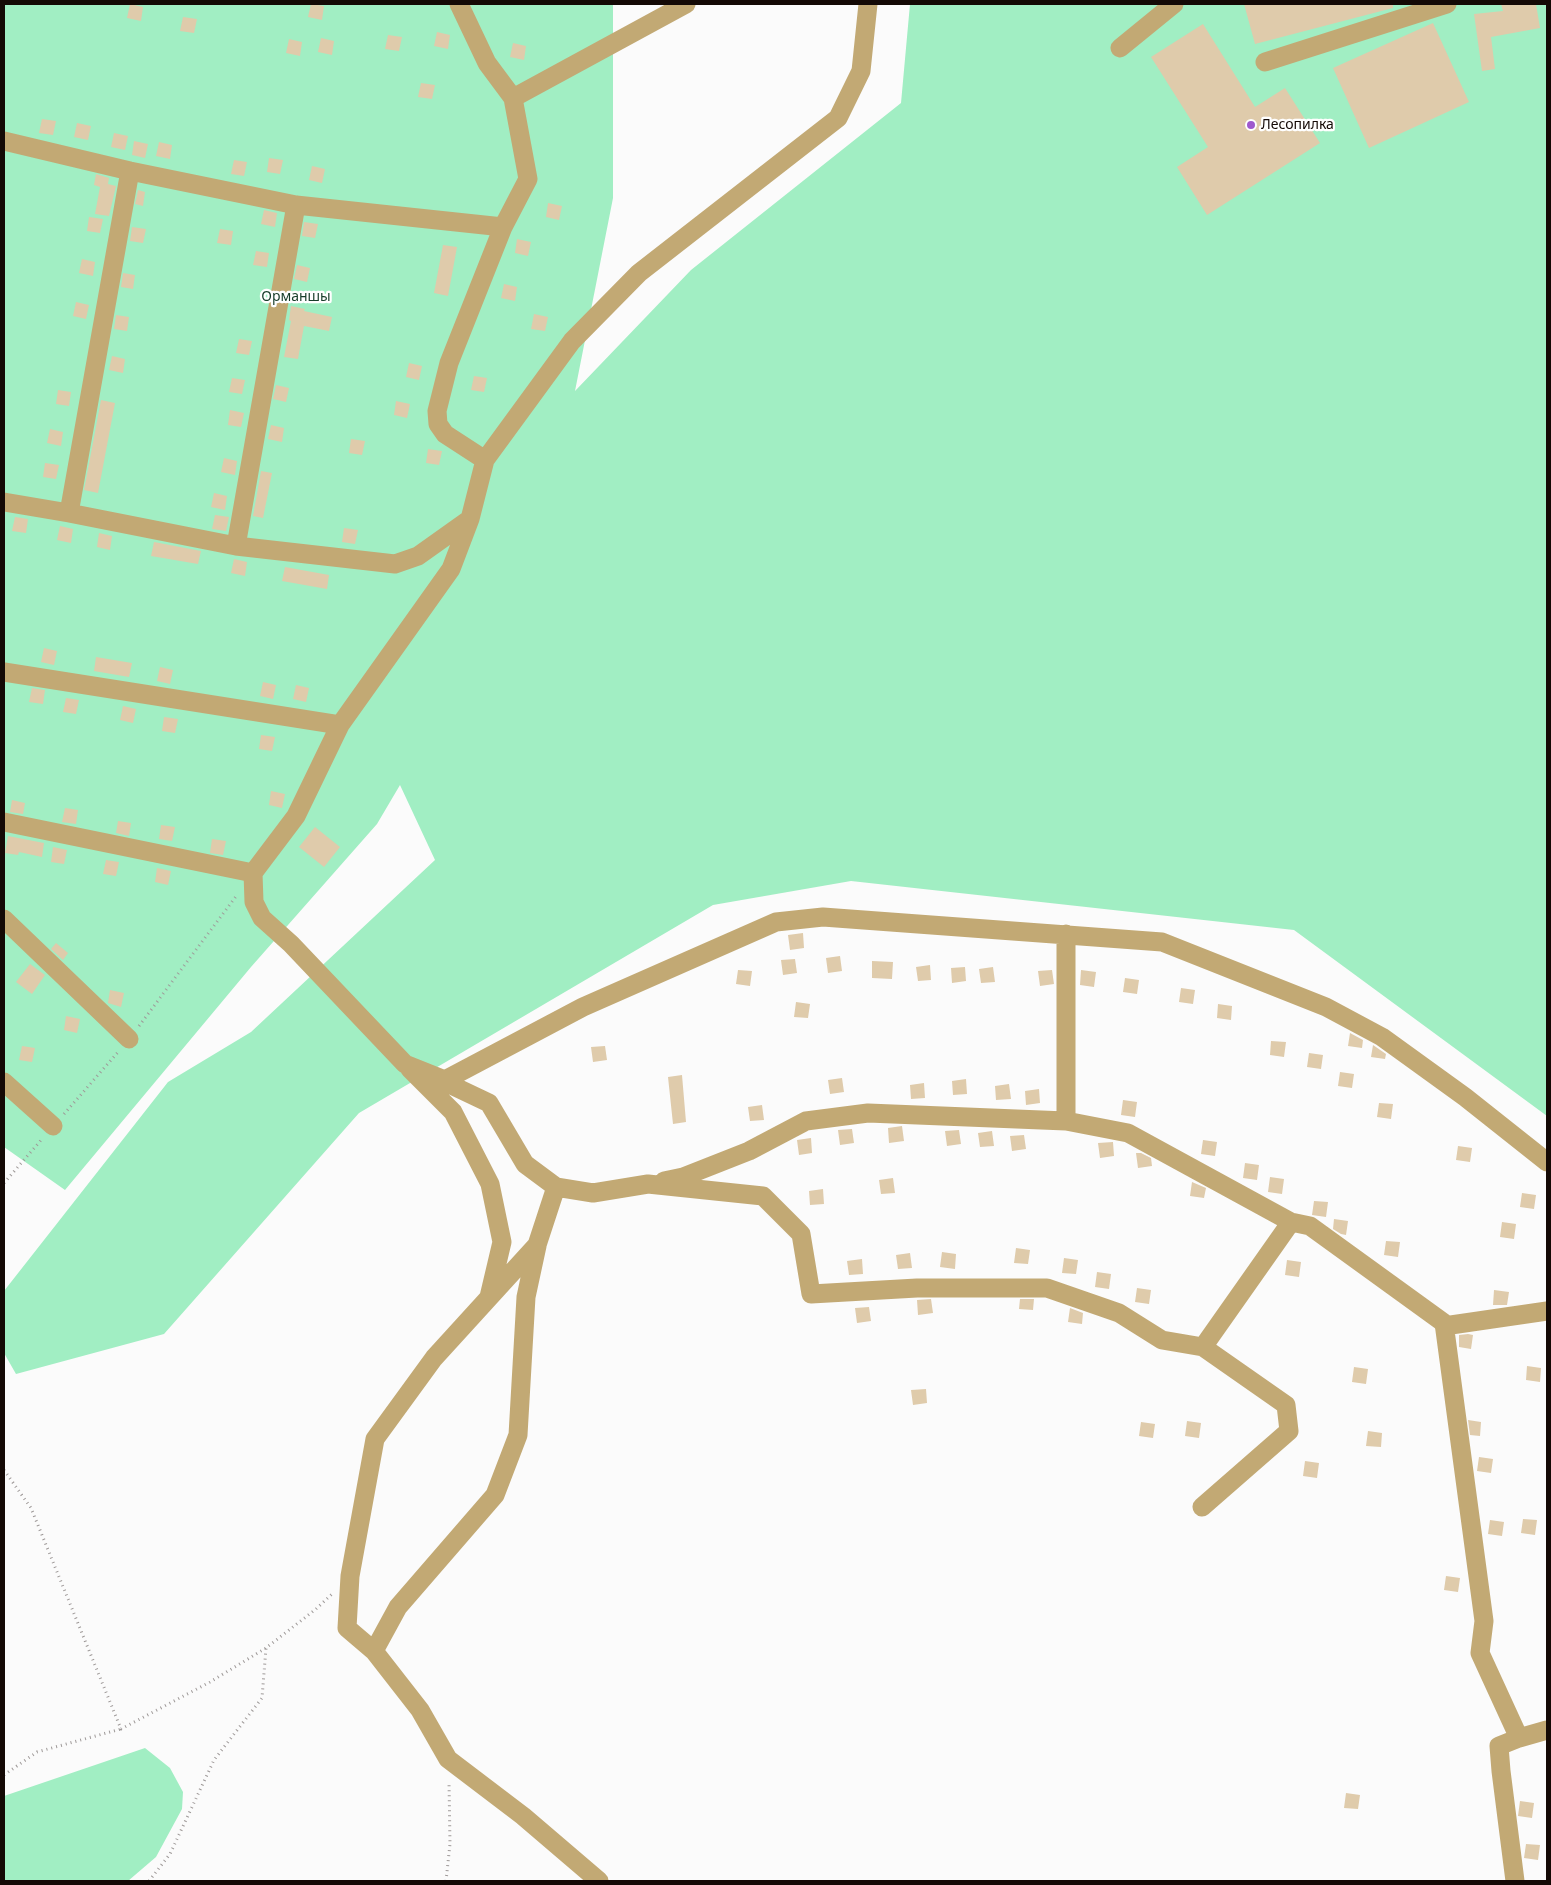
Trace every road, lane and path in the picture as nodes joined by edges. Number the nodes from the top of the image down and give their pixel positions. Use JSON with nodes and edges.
{"nodes":[{"id":1,"x":459,"y":4,"type":"edge"},
{"id":2,"x":686,"y":4,"type":"edge"},
{"id":3,"x":868,"y":4,"type":"edge"},
{"id":4,"x":1174,"y":4,"type":"edge"},
{"id":5,"x":1447,"y":4,"type":"edge"},
{"id":6,"x":1120,"y":48,"type":"dead end"},
{"id":7,"x":1265,"y":62,"type":"dead end"},
{"id":8,"x":513,"y":98,"type":"junction"},
{"id":9,"x":4,"y":141,"type":"edge"},
{"id":10,"x":130,"y":171,"type":"junction"},
{"id":11,"x":296,"y":204,"type":"junction"},
{"id":12,"x":503,"y":227,"type":"junction"},
{"id":13,"x":485,"y":460,"type":"junction"},
{"id":14,"x":4,"y":502,"type":"edge"},
{"id":15,"x":69,"y":512,"type":"junction"},
{"id":16,"x":470,"y":519,"type":"junction"},
{"id":17,"x":236,"y":546,"type":"junction"},
{"id":18,"x":4,"y":672,"type":"edge"},
{"id":19,"x":340,"y":725,"type":"junction"},
{"id":20,"x":4,"y":822,"type":"edge"},
{"id":21,"x":254,"y":872,"type":"junction"},
{"id":22,"x":4,"y":919,"type":"edge"},
{"id":23,"x":1066,"y":934,"type":"junction"},
{"id":24,"x":129,"y":1039,"type":"dead end"},
{"id":25,"x":405,"y":1064,"type":"junction"},
{"id":26,"x":445,"y":1080,"type":"junction"},
{"id":27,"x":4,"y":1082,"type":"edge"},
{"id":28,"x":1066,"y":1121,"type":"junction"},
{"id":29,"x":53,"y":1126,"type":"dead end"},
{"id":30,"x":1547,"y":1162,"type":"edge"},
{"id":31,"x":648,"y":1184,"type":"junction"},
{"id":32,"x":556,"y":1187,"type":"junction"},
{"id":33,"x":1291,"y":1222,"type":"junction"},
{"id":34,"x":537,"y":1245,"type":"junction"},
{"id":35,"x":489,"y":1299,"type":"junction"},
{"id":36,"x":1547,"y":1311,"type":"edge"},
{"id":37,"x":1444,"y":1326,"type":"junction"},
{"id":38,"x":1203,"y":1347,"type":"junction"},
{"id":39,"x":4,"y":1470,"type":"edge"},
{"id":40,"x":1202,"y":1507,"type":"dead end"},
{"id":41,"x":350,"y":1576,"type":"junction"},
{"id":42,"x":266,"y":1648,"type":"junction"},
{"id":43,"x":374,"y":1651,"type":"junction"},
{"id":44,"x":121,"y":1729,"type":"junction"},
{"id":45,"x":1547,"y":1730,"type":"edge"},
{"id":46,"x":1519,"y":1738,"type":"junction"},
{"id":47,"x":448,"y":1759,"type":"junction"},
{"id":48,"x":4,"y":1775,"type":"edge"},
{"id":49,"x":149,"y":1881,"type":"edge"},
{"id":50,"x":446,"y":1881,"type":"edge"},
{"id":51,"x":599,"y":1881,"type":"edge"},
{"id":52,"x":1515,"y":1881,"type":"edge"}],
"edges":[{"from":1,"to":8,"type":"street"},
{"from":2,"to":8,"type":"street"},
{"from":3,"to":13,"type":"street"},
{"from":4,"to":6,"type":"street"},
{"from":5,"to":7,"type":"street"},
{"from":8,"to":12,"type":"street"},
{"from":9,"to":10,"type":"street"},
{"from":10,"to":11,"type":"street"},
{"from":10,"to":15,"type":"street"},
{"from":11,"to":12,"type":"street"},
{"from":11,"to":17,"type":"street"},
{"from":12,"to":13,"type":"street"},
{"from":13,"to":16,"type":"street"},
{"from":14,"to":15,"type":"street"},
{"from":15,"to":17,"type":"street"},
{"from":16,"to":17,"type":"street"},
{"from":16,"to":19,"type":"street"},
{"from":18,"to":19,"type":"street"},
{"from":19,"to":21,"type":"street"},
{"from":20,"to":21,"type":"street"},
{"from":21,"to":25,"type":"street"},
{"from":22,"to":24,"type":"street"},
{"from":23,"to":26,"type":"street"},
{"from":23,"to":28,"type":"street"},
{"from":23,"to":30,"type":"street"},
{"from":25,"to":26,"type":"street"},
{"from":25,"to":35,"type":"street"},
{"from":26,"to":32,"type":"street"},
{"from":27,"to":29,"type":"street"},
{"from":28,"to":31,"type":"street"},
{"from":28,"to":33,"type":"street"},
{"from":31,"to":32,"type":"street"},
{"from":31,"to":38,"type":"street"},
{"from":32,"to":34,"type":"street"},
{"from":33,"to":37,"type":"street"},
{"from":33,"to":38,"type":"street"},
{"from":34,"to":35,"type":"street"},
{"from":34,"to":43,"type":"street"},
{"from":35,"to":41,"type":"street"},
{"from":36,"to":37,"type":"street"},
{"from":37,"to":46,"type":"street"},
{"from":38,"to":40,"type":"street"},
{"from":39,"to":44,"type":"path"},
{"from":41,"to":42,"type":"path"},
{"from":41,"to":43,"type":"street"},
{"from":42,"to":44,"type":"path"},
{"from":42,"to":49,"type":"path"},
{"from":43,"to":47,"type":"street"},
{"from":44,"to":48,"type":"path"},
{"from":45,"to":46,"type":"street"},
{"from":46,"to":52,"type":"street"},
{"from":47,"to":50,"type":"path"},
{"from":47,"to":51,"type":"street"}]}
